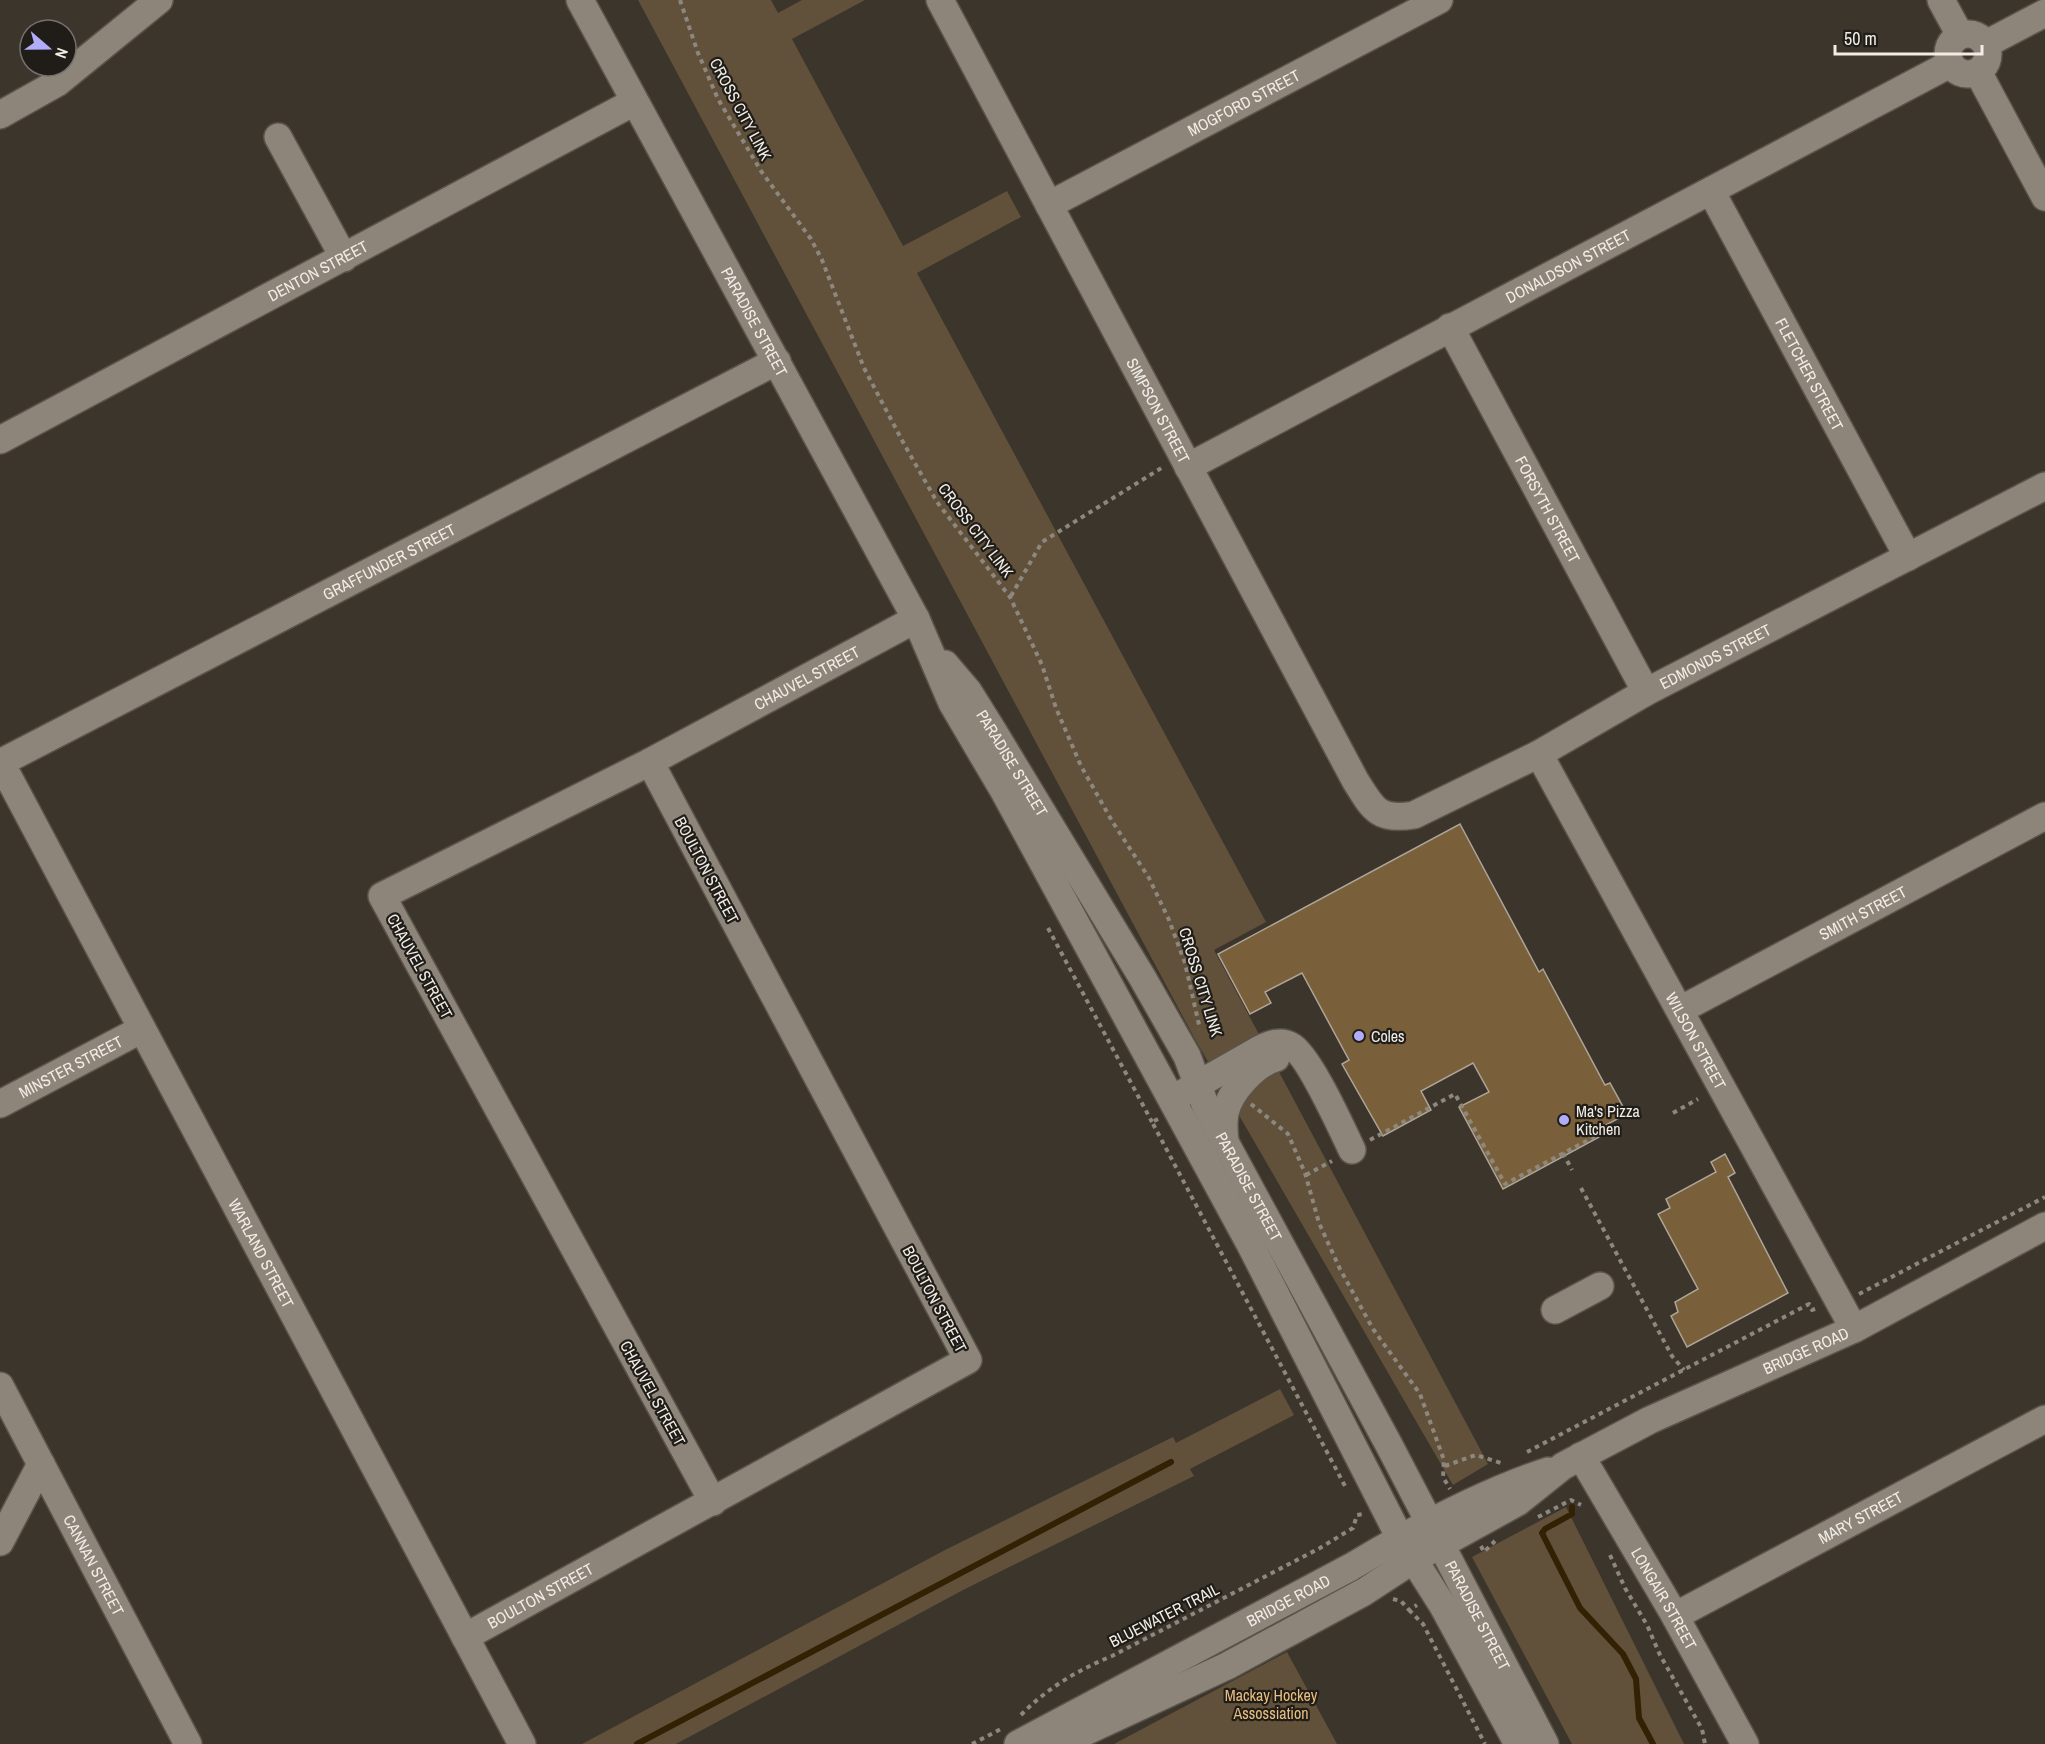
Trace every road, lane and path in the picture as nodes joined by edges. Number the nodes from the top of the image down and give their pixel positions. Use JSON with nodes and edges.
{"nodes":[{"id":1,"x":159,"y":0,"type":"edge"},
{"id":2,"x":580,"y":0,"type":"edge"},
{"id":3,"x":680,"y":0,"type":"edge"},
{"id":4,"x":940,"y":0,"type":"edge"},
{"id":5,"x":1439,"y":0,"type":"edge"},
{"id":6,"x":1941,"y":0,"type":"edge"},
{"id":7,"x":2045,"y":13,"type":"edge"},
{"id":8,"x":1960,"y":35,"type":"junction"},
{"id":9,"x":1986,"y":44,"type":"junction"},
{"id":10,"x":1950,"y":64,"type":"junction"},
{"id":11,"x":1978,"y":72,"type":"junction"},
{"id":12,"x":634,"y":102,"type":"junction"},
{"id":13,"x":0,"y":115,"type":"edge"},
{"id":14,"x":278,"y":137,"type":"dead end"},
{"id":15,"x":1711,"y":191,"type":"junction"},
{"id":16,"x":2045,"y":197,"type":"edge"},
{"id":17,"x":1049,"y":205,"type":"junction"},
{"id":18,"x":344,"y":258,"type":"junction"},
{"id":19,"x":1450,"y":327,"type":"junction"},
{"id":20,"x":777,"y":361,"type":"junction"},
{"id":21,"x":0,"y":440,"type":"edge"},
{"id":22,"x":1188,"y":467,"type":"junction"},
{"id":23,"x":2045,"y":486,"type":"edge"},
{"id":24,"x":1908,"y":557,"type":"junction"},
{"id":25,"x":1011,"y":597,"type":"junction"},
{"id":26,"x":916,"y":619,"type":"junction"},
{"id":27,"x":929,"y":645,"type":"junction"},
{"id":28,"x":1646,"y":692,"type":"junction"},
{"id":29,"x":1539,"y":754,"type":"junction"},
{"id":30,"x":650,"y":762,"type":"junction"},
{"id":31,"x":0,"y":763,"type":"edge"},
{"id":32,"x":1384,"y":816,"type":"joint"},
{"id":33,"x":2045,"y":816,"type":"edge"},
{"id":34,"x":1048,"y":928,"type":"dead end"},
{"id":35,"x":1680,"y":1010,"type":"junction"},
{"id":36,"x":142,"y":1029,"type":"junction"},
{"id":37,"x":1202,"y":1036,"type":"dead end"},
{"id":38,"x":1304,"y":1059,"type":"junction"},
{"id":39,"x":1198,"y":1085,"type":"junction"},
{"id":40,"x":1698,"y":1099,"type":"dead end"},
{"id":41,"x":1247,"y":1101,"type":"dead end"},
{"id":42,"x":0,"y":1104,"type":"edge"},
{"id":43,"x":1165,"y":1109,"type":"junction"},
{"id":44,"x":1673,"y":1113,"type":"dead end"},
{"id":45,"x":1152,"y":1122,"type":"junction"},
{"id":46,"x":1616,"y":1129,"type":"dead end"},
{"id":47,"x":1225,"y":1142,"type":"junction"},
{"id":48,"x":1349,"y":1152,"type":"junction"},
{"id":49,"x":1563,"y":1154,"type":"junction"},
{"id":50,"x":1572,"y":1170,"type":"dead end"},
{"id":51,"x":1306,"y":1175,"type":"junction"},
{"id":52,"x":1581,"y":1188,"type":"dead end"},
{"id":53,"x":2045,"y":1197,"type":"edge"},
{"id":54,"x":2045,"y":1226,"type":"edge"},
{"id":55,"x":1600,"y":1286,"type":"dead end"},
{"id":56,"x":1855,"y":1296,"type":"dead end"},
{"id":57,"x":1820,"y":1308,"type":"dead end"},
{"id":58,"x":1555,"y":1310,"type":"dead end"},
{"id":59,"x":1854,"y":1329,"type":"junction"},
{"id":60,"x":1684,"y":1370,"type":"junction"},
{"id":61,"x":0,"y":1386,"type":"edge"},
{"id":62,"x":2045,"y":1419,"type":"edge"},
{"id":63,"x":1524,"y":1454,"type":"dead end"},
{"id":64,"x":1572,"y":1461,"type":"junction"},
{"id":65,"x":1506,"y":1462,"type":"dead end"},
{"id":66,"x":41,"y":1464,"type":"junction"},
{"id":67,"x":1444,"y":1466,"type":"junction"},
{"id":68,"x":1443,"y":1472,"type":"junction"},
{"id":69,"x":1436,"y":1476,"type":"dead end"},
{"id":70,"x":1348,"y":1492,"type":"dead end"},
{"id":71,"x":1454,"y":1494,"type":"dead end"},
{"id":72,"x":713,"y":1502,"type":"junction"},
{"id":73,"x":1579,"y":1502,"type":"dead end"},
{"id":74,"x":1356,"y":1508,"type":"dead end"},
{"id":75,"x":1585,"y":1509,"type":"dead end"},
{"id":76,"x":1367,"y":1513,"type":"dead end"},
{"id":77,"x":1357,"y":1515,"type":"junction"},
{"id":78,"x":1434,"y":1534,"type":"junction"},
{"id":79,"x":1335,"y":1539,"type":"junction"},
{"id":80,"x":0,"y":1542,"type":"edge"},
{"id":81,"x":1338,"y":1545,"type":"dead end"},
{"id":82,"x":1406,"y":1549,"type":"junction"},
{"id":83,"x":1608,"y":1549,"type":"dead end"},
{"id":84,"x":1409,"y":1610,"type":"dead end"},
{"id":85,"x":1675,"y":1616,"type":"junction"},
{"id":86,"x":465,"y":1636,"type":"junction"},
{"id":87,"x":1012,"y":1731,"type":"edge"},
{"id":88,"x":188,"y":1744,"type":"edge"},
{"id":89,"x":522,"y":1744,"type":"edge"},
{"id":90,"x":972,"y":1744,"type":"edge"},
{"id":91,"x":1059,"y":1744,"type":"edge"},
{"id":92,"x":1485,"y":1744,"type":"edge"},
{"id":93,"x":1518,"y":1744,"type":"edge"},
{"id":94,"x":1545,"y":1744,"type":"edge"},
{"id":95,"x":1705,"y":1744,"type":"edge"},
{"id":96,"x":1745,"y":1744,"type":"edge"}],
"edges":[{"from":1,"to":13,"type":"street"},
{"from":2,"to":12,"type":"street","name":"PARADISE STREET"},
{"from":3,"to":25,"type":"path","name":"CROSS CITY LINK"},
{"from":4,"to":17,"type":"street","name":"SIMPSON STREET"},
{"from":5,"to":17,"type":"street","name":"MOGFORD STREET"},
{"from":6,"to":8,"type":"street"},
{"from":7,"to":9,"type":"street"},
{"from":8,"to":9,"type":"street"},
{"from":8,"to":10,"type":"street"},
{"from":9,"to":11,"type":"street"},
{"from":10,"to":11,"type":"street"},
{"from":10,"to":15,"type":"street","name":"DONALDSON STREET"},
{"from":11,"to":16,"type":"street"},
{"from":12,"to":18,"type":"street","name":"DENTON STREET"},
{"from":12,"to":20,"type":"street","name":"PARADISE STREET"},
{"from":14,"to":18,"type":"street"},
{"from":15,"to":19,"type":"street","name":"DONALDSON STREET"},
{"from":15,"to":24,"type":"street","name":"FLETCHER STREET"},
{"from":17,"to":22,"type":"street","name":"SIMPSON STREET"},
{"from":18,"to":21,"type":"street","name":"DENTON STREET"},
{"from":19,"to":22,"type":"street","name":"DONALDSON STREET"},
{"from":19,"to":28,"type":"street","name":"FORSYTH STREET"},
{"from":20,"to":26,"type":"street","name":"PARADISE STREET"},
{"from":20,"to":31,"type":"street","name":"GRAFFUNDER STREET"},
{"from":22,"to":25,"type":"path"},
{"from":22,"to":32,"type":"street","name":"SIMPSON STREET"},
{"from":23,"to":24,"type":"street","name":"EDMONDS STREET"},
{"from":24,"to":28,"type":"street","name":"EDMONDS STREET"},
{"from":25,"to":37,"type":"path","name":"CROSS CITY LINK"},
{"from":26,"to":27,"type":"street","name":"PARADISE STREET"},
{"from":26,"to":30,"type":"street","name":"CHAUVEL STREET"},
{"from":27,"to":39,"type":"street","name":"PARADISE STREET"},
{"from":27,"to":43,"type":"street","name":"PARADISE STREET"},
{"from":28,"to":29,"type":"street","name":"EDMONDS STREET"},
{"from":29,"to":32,"type":"street","name":"EDMONDS STREET"},
{"from":29,"to":35,"type":"street","name":"WILSON STREET"},
{"from":30,"to":72,"type":"street","name":"BOULTON STREET"},
{"from":30,"to":72,"type":"street","name":"CHAUVEL STREET"},
{"from":31,"to":36,"type":"street","name":"WARLAND STREET"},
{"from":33,"to":35,"type":"street","name":"SMITH STREET"},
{"from":34,"to":45,"type":"path"},
{"from":35,"to":59,"type":"street","name":"WILSON STREET"},
{"from":36,"to":42,"type":"street","name":"MINSTER STREET"},
{"from":36,"to":86,"type":"street","name":"WARLAND STREET"},
{"from":38,"to":39,"type":"street"},
{"from":38,"to":47,"type":"street"},
{"from":38,"to":48,"type":"street"},
{"from":39,"to":43,"type":"street"},
{"from":39,"to":47,"type":"street","name":"PARADISE STREET"},
{"from":40,"to":44,"type":"path"},
{"from":41,"to":51,"type":"path"},
{"from":43,"to":45,"type":"path"},
{"from":43,"to":82,"type":"street","name":"PARADISE STREET"},
{"from":45,"to":70,"type":"path"},
{"from":46,"to":49,"type":"path"},
{"from":47,"to":78,"type":"street","name":"PARADISE STREET"},
{"from":48,"to":49,"type":"path"},
{"from":48,"to":51,"type":"path"},
{"from":49,"to":50,"type":"path"},
{"from":51,"to":67,"type":"path"},
{"from":52,"to":60,"type":"path"},
{"from":53,"to":56,"type":"path"},
{"from":54,"to":59,"type":"street","name":"BRIDGE ROAD"},
{"from":55,"to":58,"type":"street"},
{"from":57,"to":60,"type":"path"},
{"from":59,"to":64,"type":"street","name":"BRIDGE ROAD"},
{"from":60,"to":63,"type":"path"},
{"from":61,"to":66,"type":"street","name":"CANNAN STREET"},
{"from":62,"to":85,"type":"street","name":"MARY STREET"},
{"from":64,"to":78,"type":"street","name":"BRIDGE ROAD"},
{"from":64,"to":85,"type":"street","name":"LONGAIR STREET"},
{"from":65,"to":67,"type":"path"},
{"from":66,"to":80,"type":"street"},
{"from":66,"to":88,"type":"street","name":"CANNAN STREET"},
{"from":67,"to":68,"type":"path"},
{"from":68,"to":69,"type":"path"},
{"from":68,"to":71,"type":"path"},
{"from":72,"to":86,"type":"street","name":"BOULTON STREET"},
{"from":73,"to":75,"type":"path"},
{"from":74,"to":77,"type":"path"},
{"from":76,"to":77,"type":"path"},
{"from":77,"to":79,"type":"path","name":"BLUEWATER TRAIL"},
{"from":78,"to":82,"type":"street","name":"BRIDGE ROAD"},
{"from":78,"to":94,"type":"street","name":"PARADISE STREET"},
{"from":79,"to":81,"type":"path"},
{"from":79,"to":87,"type":"path","name":"BLUEWATER TRAIL"},
{"from":82,"to":87,"type":"street","name":"BRIDGE ROAD"},
{"from":82,"to":91,"type":"street","name":"BRIDGE ROAD"},
{"from":82,"to":93,"type":"street","name":"PARADISE STREET"},
{"from":83,"to":95,"type":"path"},
{"from":84,"to":92,"type":"path"},
{"from":85,"to":96,"type":"street","name":"LONGAIR STREET"},
{"from":86,"to":89,"type":"street","name":"WARLAND STREET"},
{"from":87,"to":90,"type":"path","name":"BLUEWATER TRAIL"}]}
